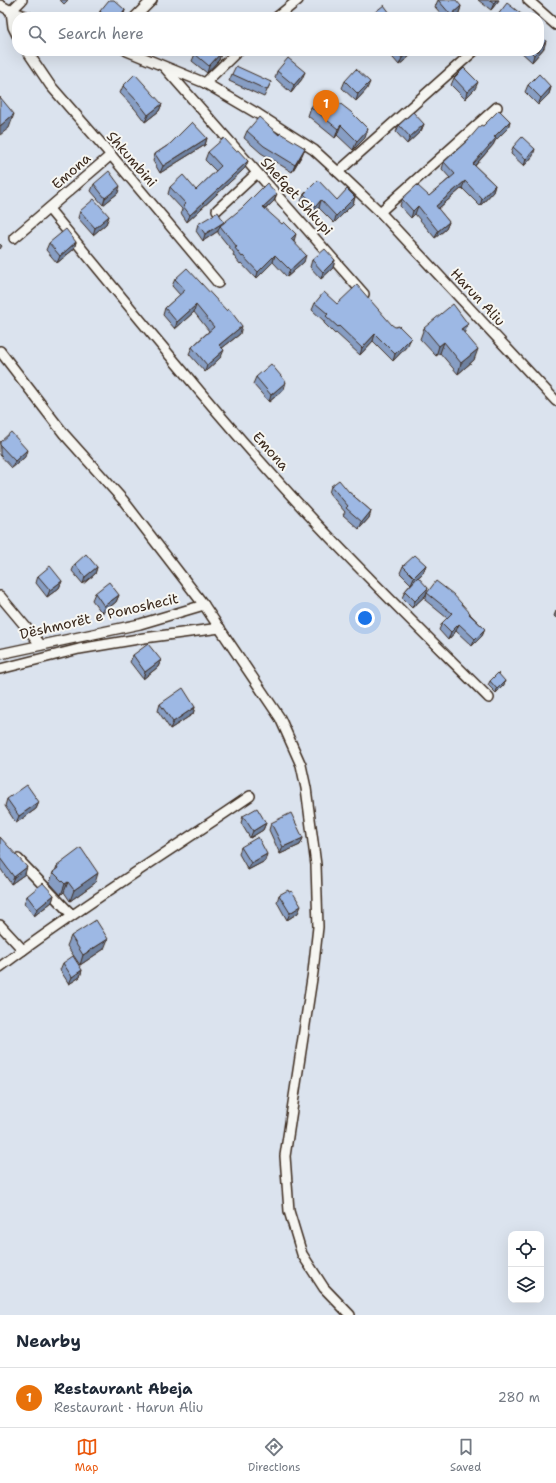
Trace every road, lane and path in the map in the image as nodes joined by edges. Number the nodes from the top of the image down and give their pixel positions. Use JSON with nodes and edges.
{"nodes":[{"id":1,"x":22,"y":0,"type":"edge"},
{"id":2,"x":152,"y":0,"type":"edge"},
{"id":3,"x":298,"y":0,"type":"edge"},
{"id":4,"x":528,"y":0,"type":"edge"},
{"id":5,"x":0,"y":5,"type":"edge"},
{"id":6,"x":11,"y":11,"type":"junction"},
{"id":7,"x":14,"y":12,"type":"edge"},
{"id":8,"x":140,"y":12,"type":"edge"},
{"id":9,"x":283,"y":12,"type":"edge"},
{"id":10,"x":541,"y":12,"type":"edge"},
{"id":11,"x":544,"y":15,"type":"edge"},
{"id":12,"x":12,"y":19,"type":"edge"},
{"id":13,"x":556,"y":26,"type":"edge"},
{"id":14,"x":30,"y":56,"type":"edge"},
{"id":15,"x":140,"y":56,"type":"edge"},
{"id":16,"x":233,"y":56,"type":"edge"},
{"id":17,"x":468,"y":56,"type":"edge"},
{"id":18,"x":163,"y":65,"type":"junction"},
{"id":19,"x":205,"y":83,"type":"junction"},
{"id":20,"x":497,"y":107,"type":"dead end"},
{"id":21,"x":111,"y":155,"type":"junction"},
{"id":22,"x":338,"y":172,"type":"junction"},
{"id":23,"x":257,"y":173,"type":"junction"},
{"id":24,"x":49,"y":209,"type":"junction"},
{"id":25,"x":217,"y":210,"type":"dead end"},
{"id":26,"x":380,"y":212,"type":"junction"},
{"id":27,"x":14,"y":238,"type":"dead end"},
{"id":28,"x":218,"y":283,"type":"dead end"},
{"id":29,"x":369,"y":300,"type":"edge"},
{"id":30,"x":0,"y":352,"type":"edge"},
{"id":31,"x":556,"y":401,"type":"edge"},
{"id":32,"x":0,"y":596,"type":"edge"},
{"id":33,"x":204,"y":605,"type":"junction"},
{"id":34,"x":220,"y":628,"type":"junction"},
{"id":35,"x":97,"y":633,"type":"junction"},
{"id":36,"x":41,"y":645,"type":"junction"},
{"id":37,"x":100,"y":646,"type":"junction"},
{"id":38,"x":0,"y":654,"type":"edge"},
{"id":39,"x":0,"y":669,"type":"edge"},
{"id":40,"x":489,"y":698,"type":"dead end"},
{"id":41,"x":250,"y":796,"type":"dead end"},
{"id":42,"x":11,"y":850,"type":"edge"},
{"id":43,"x":72,"y":915,"type":"junction"},
{"id":44,"x":0,"y":925,"type":"edge"},
{"id":45,"x":23,"y":950,"type":"junction"},
{"id":46,"x":0,"y":967,"type":"edge"},
{"id":47,"x":350,"y":1315,"type":"edge"}],
"edges":[{"from":1,"to":6,"type":"street"},
{"from":2,"to":8,"type":"street"},
{"from":3,"to":9,"type":"street"},
{"from":4,"to":10,"type":"street"},
{"from":5,"to":6,"type":"street"},
{"from":6,"to":7,"type":"street"},
{"from":6,"to":12,"type":"street"},
{"from":11,"to":13,"type":"street"},
{"from":14,"to":21,"type":"street","name":"Shkumbini"},
{"from":15,"to":18,"type":"street","name":"Harun Aliu"},
{"from":16,"to":19,"type":"street"},
{"from":17,"to":22,"type":"street"},
{"from":18,"to":19,"type":"street","name":"Harun Aliu"},
{"from":18,"to":23,"type":"street","name":"Shefqet Shkupi"},
{"from":19,"to":22,"type":"street","name":"Harun Aliu"},
{"from":20,"to":26,"type":"street"},
{"from":21,"to":24,"type":"street","name":"Emona"},
{"from":21,"to":28,"type":"street","name":"Shkumbini"},
{"from":22,"to":26,"type":"street","name":"Harun Aliu"},
{"from":23,"to":25,"type":"street"},
{"from":23,"to":29,"type":"street","name":"Shefqet Shkupi"},
{"from":24,"to":27,"type":"street","name":"Emona"},
{"from":24,"to":40,"type":"street","name":"Emona"},
{"from":26,"to":31,"type":"street","name":"Harun Aliu"},
{"from":30,"to":33,"type":"street"},
{"from":32,"to":36,"type":"street"},
{"from":33,"to":34,"type":"street"},
{"from":33,"to":35,"type":"street","name":"Dëshmorët e Ponoshecit"},
{"from":34,"to":37,"type":"street","name":"Dëshmorët e Ponoshecit"},
{"from":34,"to":47,"type":"street"},
{"from":35,"to":36,"type":"street","name":"Dëshmorët e Ponoshecit"},
{"from":35,"to":37,"type":"street"},
{"from":36,"to":38,"type":"street","name":"Dëshmorët e Ponoshecit"},
{"from":37,"to":39,"type":"street","name":"Dëshmorët e Ponoshecit"},
{"from":41,"to":43,"type":"street"},
{"from":42,"to":43,"type":"street"},
{"from":43,"to":45,"type":"street"},
{"from":44,"to":45,"type":"street"},
{"from":45,"to":46,"type":"street"}]}
